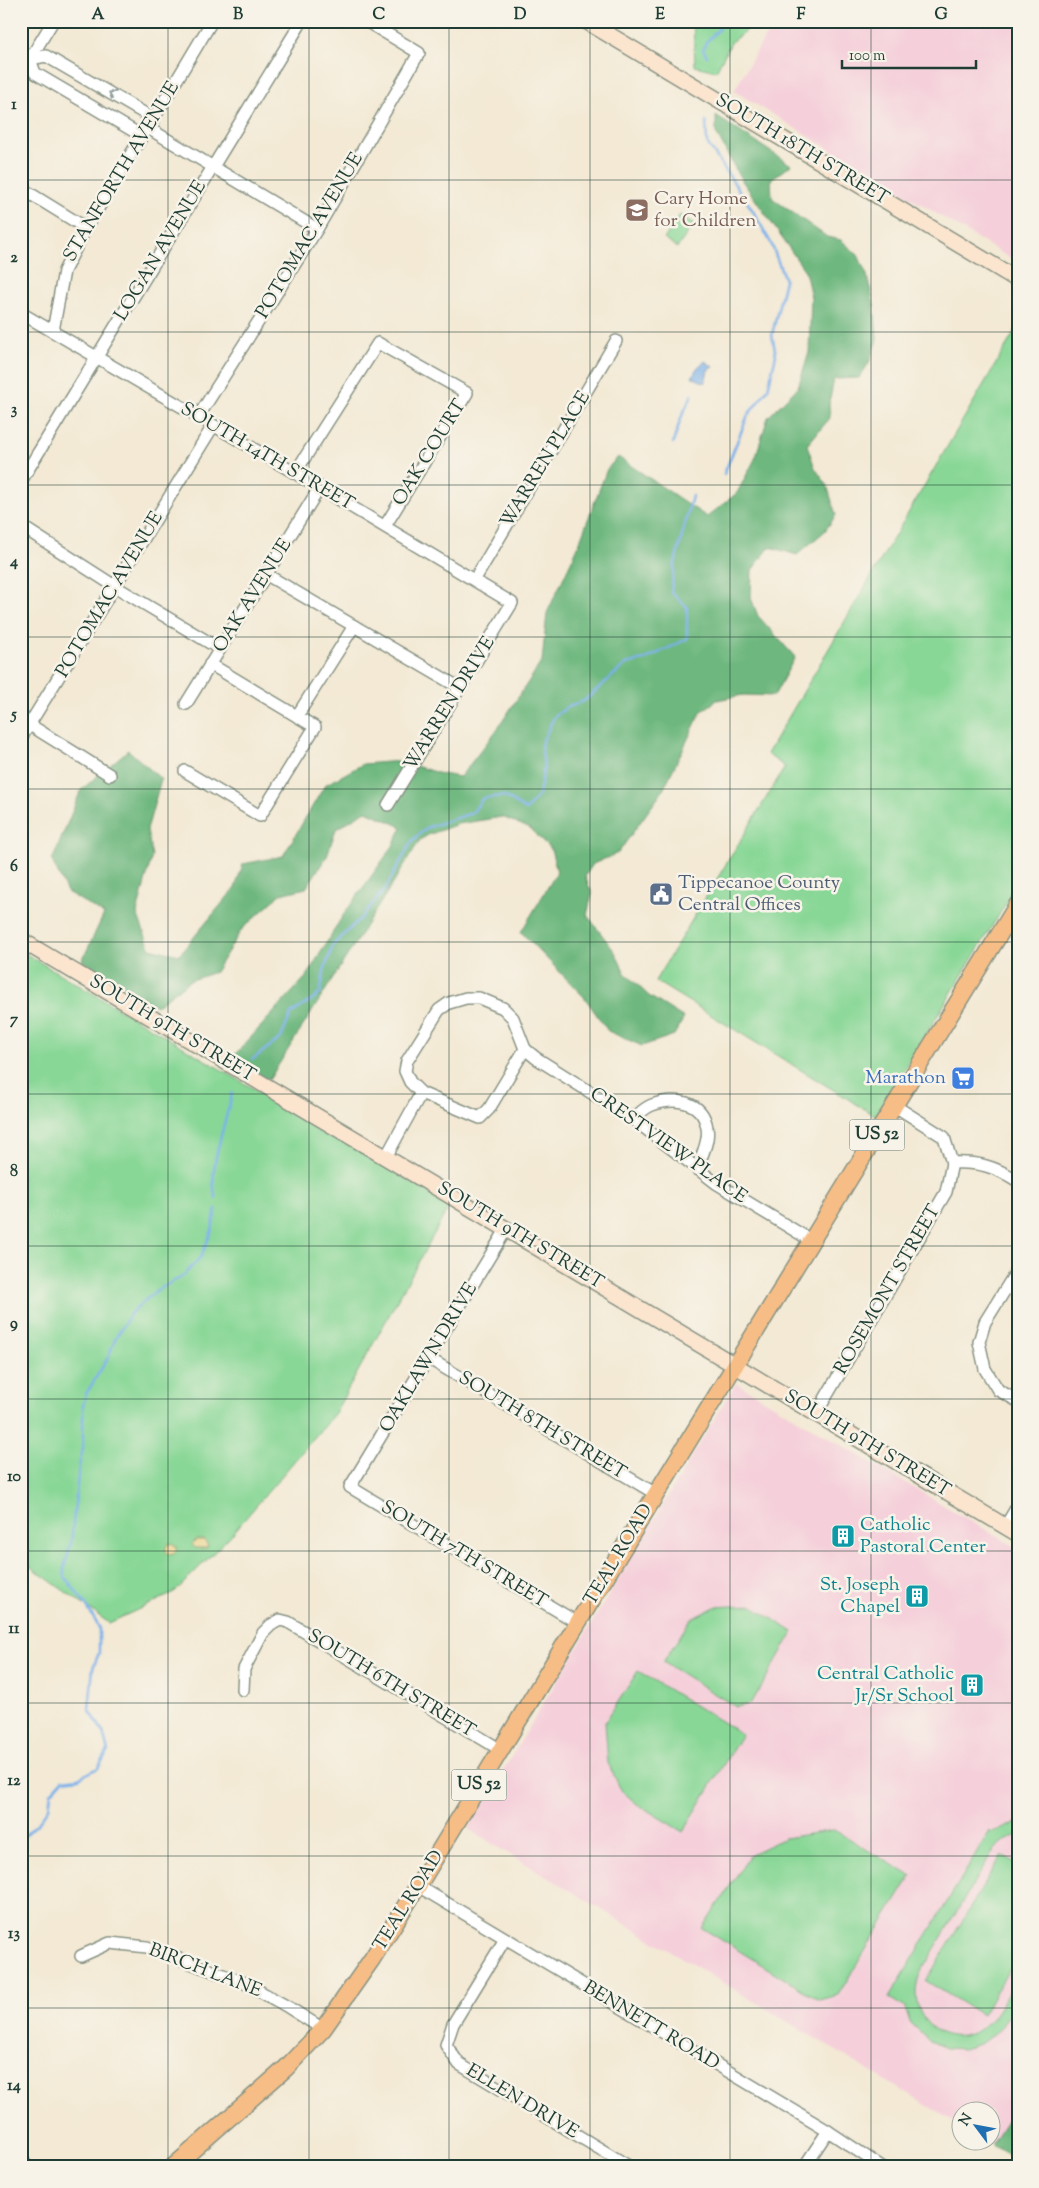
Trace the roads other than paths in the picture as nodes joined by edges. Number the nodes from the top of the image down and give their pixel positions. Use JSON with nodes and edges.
{"nodes":[{"id":1,"x":53,"y":21,"type":"edge"},
{"id":2,"x":212,"y":21,"type":"edge"},
{"id":3,"x":302,"y":21,"type":"edge"},
{"id":4,"x":366,"y":21,"type":"edge"},
{"id":5,"x":586,"y":21,"type":"edge"},
{"id":6,"x":26,"y":57,"type":"edge"},
{"id":7,"x":148,"y":128,"type":"junction"},
{"id":8,"x":213,"y":166,"type":"junction"},
{"id":9,"x":21,"y":188,"type":"edge"},
{"id":10,"x":86,"y":228,"type":"junction"},
{"id":11,"x":317,"y":229,"type":"junction"},
{"id":12,"x":1018,"y":280,"type":"edge"},
{"id":13,"x":21,"y":313,"type":"edge"},
{"id":14,"x":53,"y":331,"type":"junction"},
{"id":15,"x":616,"y":341,"type":"dead end"},
{"id":16,"x":97,"y":357,"type":"junction"},
{"id":17,"x":198,"y":417,"type":"junction"},
{"id":18,"x":212,"y":426,"type":"junction"},
{"id":19,"x":295,"y":473,"type":"junction"},
{"id":20,"x":21,"y":481,"type":"edge"},
{"id":21,"x":320,"y":488,"type":"junction"},
{"id":22,"x":21,"y":526,"type":"edge"},
{"id":23,"x":385,"y":526,"type":"junction"},
{"id":24,"x":267,"y":575,"type":"junction"},
{"id":25,"x":475,"y":579,"type":"junction"},
{"id":26,"x":116,"y":587,"type":"junction"},
{"id":27,"x":512,"y":603,"type":"joint"},
{"id":28,"x":354,"y":626,"type":"junction"},
{"id":29,"x":220,"y":649,"type":"junction"},
{"id":30,"x":210,"y":664,"type":"junction"},
{"id":31,"x":460,"y":688,"type":"junction"},
{"id":32,"x":186,"y":704,"type":"dead end"},
{"id":33,"x":297,"y":716,"type":"junction"},
{"id":34,"x":30,"y":726,"type":"junction"},
{"id":35,"x":21,"y":738,"type":"edge"},
{"id":36,"x":185,"y":770,"type":"dead end"},
{"id":37,"x":110,"y":775,"type":"dead end"},
{"id":38,"x":388,"y":805,"type":"dead end"},
{"id":39,"x":1018,"y":904,"type":"edge"},
{"id":40,"x":21,"y":940,"type":"edge"},
{"id":41,"x":525,"y":1049,"type":"junction"},
{"id":42,"x":421,"y":1093,"type":"junction"},
{"id":43,"x":895,"y":1106,"type":"junction"},
{"id":44,"x":633,"y":1119,"type":"junction"},
{"id":45,"x":386,"y":1157,"type":"junction"},
{"id":46,"x":952,"y":1163,"type":"junction"},
{"id":47,"x":697,"y":1169,"type":"junction"},
{"id":48,"x":1018,"y":1181,"type":"edge"},
{"id":49,"x":507,"y":1228,"type":"junction"},
{"id":50,"x":812,"y":1241,"type":"junction"},
{"id":51,"x":1018,"y":1269,"type":"edge"},
{"id":52,"x":428,"y":1358,"type":"junction"},
{"id":53,"x":735,"y":1364,"type":"junction"},
{"id":54,"x":1018,"y":1402,"type":"edge"},
{"id":55,"x":816,"y":1414,"type":"junction"},
{"id":56,"x":350,"y":1487,"type":"joint"},
{"id":57,"x":656,"y":1494,"type":"junction"},
{"id":58,"x":1018,"y":1505,"type":"edge"},
{"id":59,"x":1011,"y":1530,"type":"edge"},
{"id":60,"x":578,"y":1623,"type":"junction"},
{"id":61,"x":243,"y":1690,"type":"dead end"},
{"id":62,"x":501,"y":1750,"type":"junction"},
{"id":63,"x":418,"y":1886,"type":"junction"},
{"id":64,"x":505,"y":1939,"type":"junction"},
{"id":65,"x":81,"y":1956,"type":"dead end"},
{"id":66,"x":323,"y":2028,"type":"junction"},
{"id":67,"x":828,"y":2131,"type":"junction"},
{"id":68,"x":21,"y":2161,"type":"edge"},
{"id":69,"x":26,"y":2167,"type":"edge"},
{"id":70,"x":174,"y":2167,"type":"edge"},
{"id":71,"x":630,"y":2167,"type":"edge"},
{"id":72,"x":804,"y":2167,"type":"edge"},
{"id":73,"x":882,"y":2167,"type":"edge"}],
"edges":[{"from":1,"to":6,"type":"street"},
{"from":2,"to":7,"type":"street","name":"STANFORTH AVENUE"},
{"from":3,"to":8,"type":"street","name":"LOGAN AVENUE"},
{"from":4,"to":11,"type":"street","name":"POTOMAC AVENUE"},
{"from":5,"to":12,"type":"street","name":"SOUTH 18TH STREET"},
{"from":6,"to":7,"type":"street"},
{"from":7,"to":6,"type":"street","one_way":true},
{"from":7,"to":8,"type":"street"},
{"from":7,"to":10,"type":"street","name":"STANFORTH AVENUE"},
{"from":8,"to":11,"type":"street"},
{"from":8,"to":16,"type":"street","name":"LOGAN AVENUE"},
{"from":9,"to":10,"type":"street"},
{"from":10,"to":14,"type":"street","name":"STANFORTH AVENUE"},
{"from":11,"to":17,"type":"street","name":"POTOMAC AVENUE"},
{"from":13,"to":14,"type":"street","name":"SOUTH 14TH STREET"},
{"from":14,"to":16,"type":"street","name":"SOUTH 14TH STREET"},
{"from":15,"to":25,"type":"street","name":"WARREN PLACE"},
{"from":16,"to":17,"type":"street","name":"SOUTH 14TH STREET"},
{"from":16,"to":20,"type":"street","name":"LOGAN AVENUE"},
{"from":17,"to":18,"type":"street","name":"SOUTH 14TH STREET"},
{"from":18,"to":19,"type":"street","name":"SOUTH 14TH STREET"},
{"from":18,"to":26,"type":"street","name":"POTOMAC AVENUE"},
{"from":19,"to":21,"type":"street","name":"SOUTH 14TH STREET"},
{"from":19,"to":23,"type":"street","name":"OAK COURT"},
{"from":21,"to":23,"type":"street","name":"SOUTH 14TH STREET"},
{"from":21,"to":24,"type":"street","name":"OAK AVENUE"},
{"from":22,"to":26,"type":"street"},
{"from":23,"to":25,"type":"street","name":"SOUTH 14TH STREET"},
{"from":24,"to":28,"type":"street"},
{"from":24,"to":29,"type":"street","name":"OAK AVENUE"},
{"from":25,"to":27,"type":"street","name":"SOUTH 14TH STREET"},
{"from":26,"to":29,"type":"street"},
{"from":26,"to":34,"type":"street","name":"POTOMAC AVENUE"},
{"from":27,"to":31,"type":"street","name":"WARREN DRIVE"},
{"from":28,"to":31,"type":"street"},
{"from":28,"to":33,"type":"street"},
{"from":29,"to":30,"type":"street","name":"OAK AVENUE"},
{"from":30,"to":32,"type":"street","name":"OAK AVENUE"},
{"from":30,"to":33,"type":"street"},
{"from":31,"to":38,"type":"street","name":"WARREN DRIVE"},
{"from":33,"to":36,"type":"street"},
{"from":34,"to":35,"type":"street","name":"POTOMAC AVENUE"},
{"from":34,"to":37,"type":"street"},
{"from":39,"to":43,"type":"main road","name":"TEAL ROAD","number":"US 52"},
{"from":40,"to":45,"type":"street","name":"SOUTH 9TH STREET"},
{"from":41,"to":42,"type":"street"},
{"from":41,"to":42,"type":"street"},
{"from":41,"to":44,"type":"street","name":"CRESTVIEW PLACE"},
{"from":42,"to":45,"type":"street"},
{"from":43,"to":46,"type":"street"},
{"from":43,"to":50,"type":"main road","name":"TEAL ROAD","number":"US 52"},
{"from":44,"to":47,"type":"street","name":"CRESTVIEW PLACE"},
{"from":44,"to":47,"type":"street"},
{"from":45,"to":49,"type":"street","name":"SOUTH 9TH STREET"},
{"from":46,"to":48,"type":"street"},
{"from":46,"to":55,"type":"street","name":"ROSEMONT STREET"},
{"from":47,"to":50,"type":"street","name":"CRESTVIEW PLACE"},
{"from":49,"to":52,"type":"street","name":"OAKLAWN DRIVE"},
{"from":49,"to":53,"type":"street","name":"SOUTH 9TH STREET"},
{"from":50,"to":53,"type":"main road","name":"TEAL ROAD","number":"US 52"},
{"from":51,"to":54,"type":"street"},
{"from":52,"to":56,"type":"street","name":"OAKLAWN DRIVE"},
{"from":52,"to":57,"type":"street","name":"SOUTH 8TH STREET"},
{"from":53,"to":55,"type":"street","name":"SOUTH 9TH STREET"},
{"from":53,"to":57,"type":"main road","name":"TEAL ROAD","number":"US 52"},
{"from":55,"to":59,"type":"street","name":"SOUTH 9TH STREET"},
{"from":56,"to":60,"type":"street","name":"SOUTH 7TH STREET"},
{"from":57,"to":60,"type":"main road","name":"TEAL ROAD","number":"US 52"},
{"from":58,"to":59,"type":"street"},
{"from":60,"to":62,"type":"main road","name":"TEAL ROAD","number":"US 52"},
{"from":61,"to":62,"type":"street","name":"SOUTH 6TH STREET"},
{"from":62,"to":63,"type":"main road","name":"TEAL ROAD","number":"US 52"},
{"from":63,"to":64,"type":"street","name":"BENNETT ROAD"},
{"from":63,"to":66,"type":"main road","name":"TEAL ROAD","number":"US 52"},
{"from":64,"to":67,"type":"street","name":"BENNETT ROAD"},
{"from":64,"to":71,"type":"street","name":"ELLEN DRIVE"},
{"from":65,"to":66,"type":"street","name":"BIRCH LANE"},
{"from":66,"to":70,"type":"main road","name":"TEAL ROAD","number":"US 52"},
{"from":67,"to":72,"type":"street"},
{"from":67,"to":73,"type":"street","name":"BENNETT ROAD"},
{"from":68,"to":69,"type":"street"}]}
